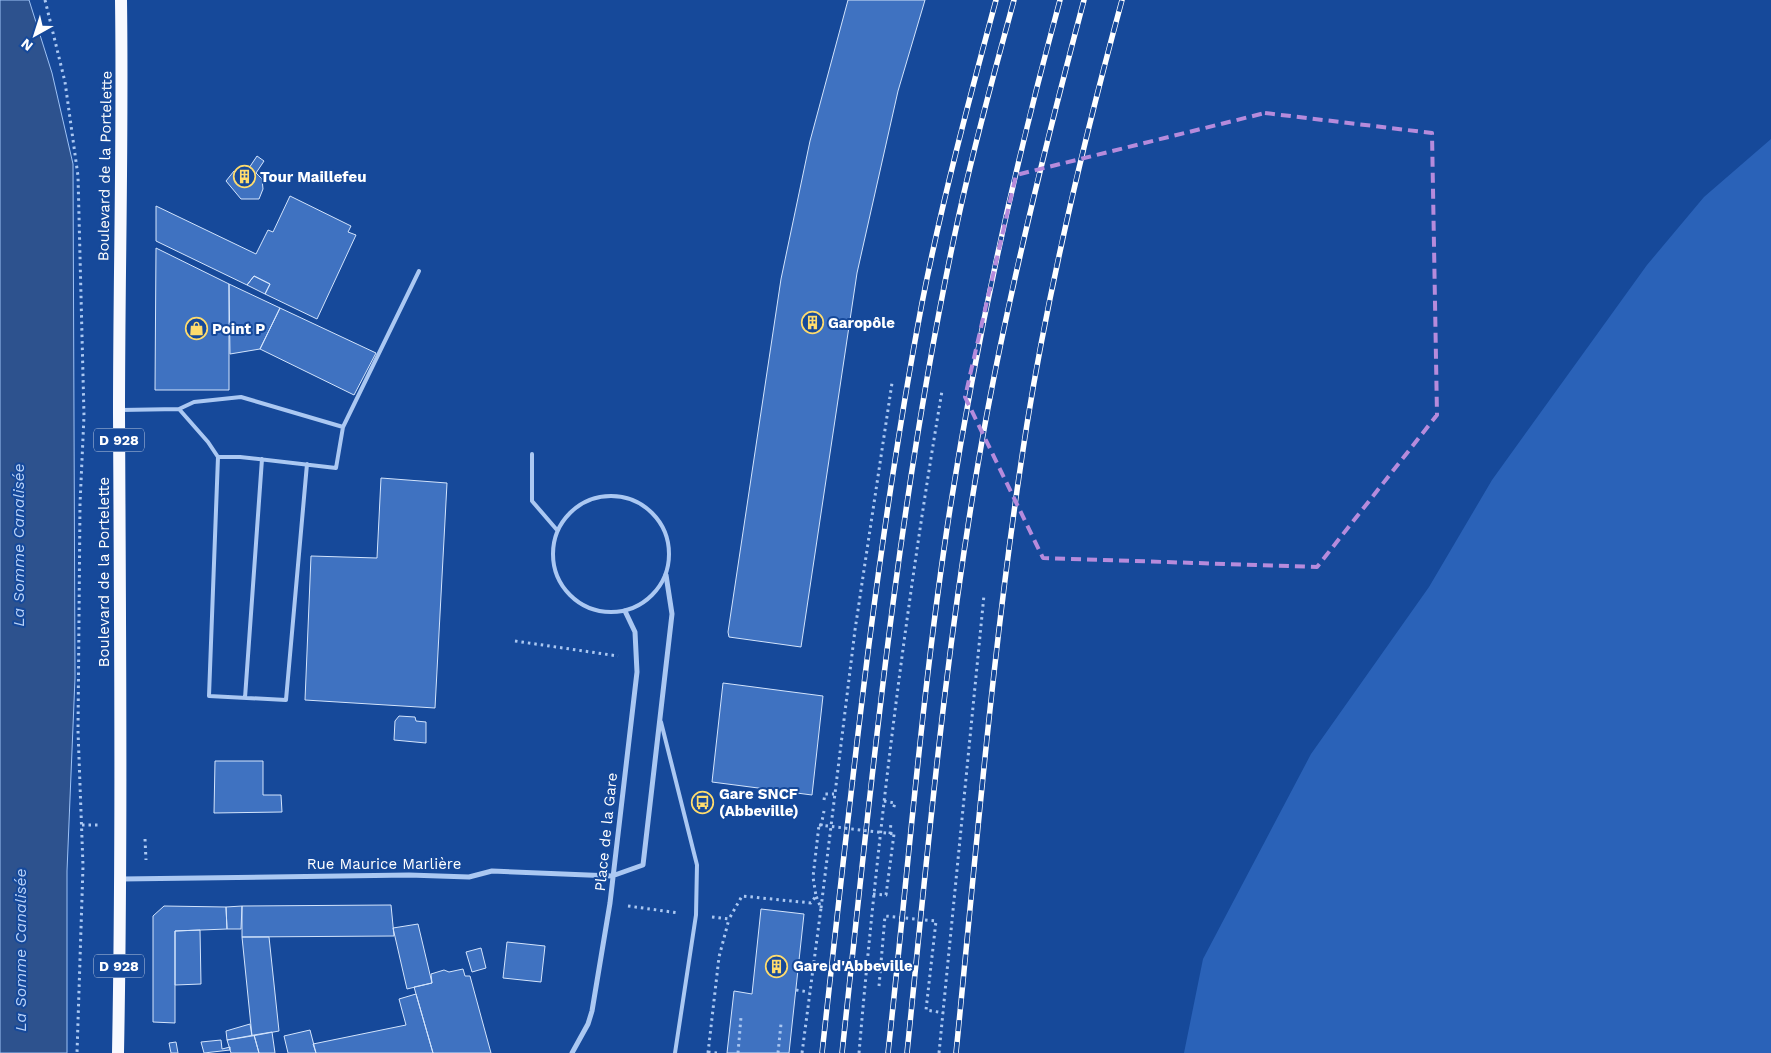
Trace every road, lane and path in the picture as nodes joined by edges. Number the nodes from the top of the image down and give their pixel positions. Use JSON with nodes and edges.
{"nodes":[{"id":1,"x":45,"y":0,"type":"edge"},
{"id":2,"x":121,"y":0,"type":"edge"},
{"id":3,"x":419,"y":271,"type":"dead end"},
{"id":4,"x":892,"y":383,"type":"dead end"},
{"id":5,"x":942,"y":390,"type":"dead end"},
{"id":6,"x":179,"y":409,"type":"junction"},
{"id":7,"x":119,"y":410,"type":"junction"},
{"id":8,"x":343,"y":427,"type":"junction"},
{"id":9,"x":532,"y":454,"type":"dead end"},
{"id":10,"x":218,"y":457,"type":"junction"},
{"id":11,"x":262,"y":459,"type":"junction"},
{"id":12,"x":307,"y":464,"type":"junction"},
{"id":13,"x":557,"y":530,"type":"junction"},
{"id":14,"x":666,"y":575,"type":"junction"},
{"id":15,"x":984,"y":595,"type":"dead end"},
{"id":16,"x":625,"y":611,"type":"junction"},
{"id":17,"x":515,"y":641,"type":"dead end"},
{"id":18,"x":635,"y":659,"type":"junction"},
{"id":19,"x":245,"y":698,"type":"junction"},
{"id":20,"x":661,"y":722,"type":"junction"},
{"id":21,"x":834,"y":794,"type":"junction"},
{"id":22,"x":824,"y":800,"type":"dead end"},
{"id":23,"x":884,"y":801,"type":"junction"},
{"id":24,"x":893,"y":810,"type":"dead end"},
{"id":25,"x":824,"y":811,"type":"dead end"},
{"id":26,"x":891,"y":822,"type":"dead end"},
{"id":27,"x":820,"y":826,"type":"junction"},
{"id":28,"x":892,"y":834,"type":"junction"},
{"id":29,"x":612,"y":876,"type":"junction"},
{"id":30,"x":813,"y":877,"type":"dead end"},
{"id":31,"x":121,"y":879,"type":"junction"},
{"id":32,"x":873,"y":894,"type":"junction"},
{"id":33,"x":816,"y":896,"type":"dead end"},
{"id":34,"x":821,"y":908,"type":"junction"},
{"id":35,"x":729,"y":919,"type":"dead end"},
{"id":36,"x":879,"y":986,"type":"dead end"},
{"id":37,"x":796,"y":990,"type":"dead end"},
{"id":38,"x":810,"y":992,"type":"junction"},
{"id":39,"x":944,"y":1013,"type":"junction"},
{"id":40,"x":741,"y":1017,"type":"dead end"},
{"id":41,"x":781,"y":1024,"type":"dead end"},
{"id":42,"x":708,"y":1052,"type":"edge"},
{"id":43,"x":77,"y":1053,"type":"edge"},
{"id":44,"x":118,"y":1053,"type":"edge"},
{"id":45,"x":572,"y":1053,"type":"edge"},
{"id":46,"x":675,"y":1053,"type":"edge"},
{"id":47,"x":717,"y":1053,"type":"edge"},
{"id":48,"x":738,"y":1053,"type":"edge"},
{"id":49,"x":778,"y":1053,"type":"edge"},
{"id":50,"x":802,"y":1053,"type":"edge"},
{"id":51,"x":859,"y":1053,"type":"edge"},
{"id":52,"x":938,"y":1053,"type":"edge"}],
"edges":[{"from":1,"to":43,"type":"path"},
{"from":2,"to":7,"type":"main road","name":"Boulevard de la Portelette","number":"D 928"},
{"from":3,"to":8,"type":"lane"},
{"from":4,"to":21,"type":"path"},
{"from":5,"to":23,"type":"path"},
{"from":6,"to":7,"type":"lane"},
{"from":6,"to":8,"type":"lane"},
{"from":6,"to":10,"type":"lane"},
{"from":7,"to":31,"type":"main road","name":"Boulevard de la Portelette","number":"D 928"},
{"from":8,"to":12,"type":"lane"},
{"from":9,"to":13,"type":"lane"},
{"from":10,"to":11,"type":"lane"},
{"from":10,"to":19,"type":"lane"},
{"from":11,"to":12,"type":"lane"},
{"from":11,"to":19,"type":"lane"},
{"from":12,"to":19,"type":"lane"},
{"from":13,"to":14,"type":"lane"},
{"from":13,"to":16,"type":"lane"},
{"from":14,"to":16,"type":"lane"},
{"from":14,"to":20,"type":"street"},
{"from":15,"to":39,"type":"path"},
{"from":16,"to":18,"type":"street","name":"Place de la Gare"},
{"from":17,"to":18,"type":"path"},
{"from":18,"to":29,"type":"street","name":"Place de la Gare"},
{"from":20,"to":29,"type":"street","name":"Rue Maurice Marlière"},
{"from":20,"to":46,"type":"lane"},
{"from":21,"to":22,"type":"path"},
{"from":21,"to":34,"type":"path"},
{"from":23,"to":24,"type":"path"},
{"from":23,"to":32,"type":"path"},
{"from":25,"to":27,"type":"path"},
{"from":26,"to":28,"type":"path"},
{"from":27,"to":28,"type":"path","bridge":true},
{"from":27,"to":30,"type":"path"},
{"from":28,"to":32,"type":"path"},
{"from":29,"to":31,"type":"street","name":"Rue Maurice Marlière"},
{"from":29,"to":45,"type":"street","name":"Place de la Gare"},
{"from":31,"to":44,"type":"main road","name":"Boulevard de la Portelette","number":"D 928"},
{"from":32,"to":51,"type":"path"},
{"from":33,"to":34,"type":"path"},
{"from":34,"to":38,"type":"path"},
{"from":35,"to":42,"type":"path"},
{"from":36,"to":39,"type":"path"},
{"from":37,"to":38,"type":"path"},
{"from":38,"to":50,"type":"path"},
{"from":39,"to":52,"type":"path"},
{"from":40,"to":48,"type":"path"},
{"from":41,"to":49,"type":"path"},
{"from":42,"to":47,"type":"path"}]}
